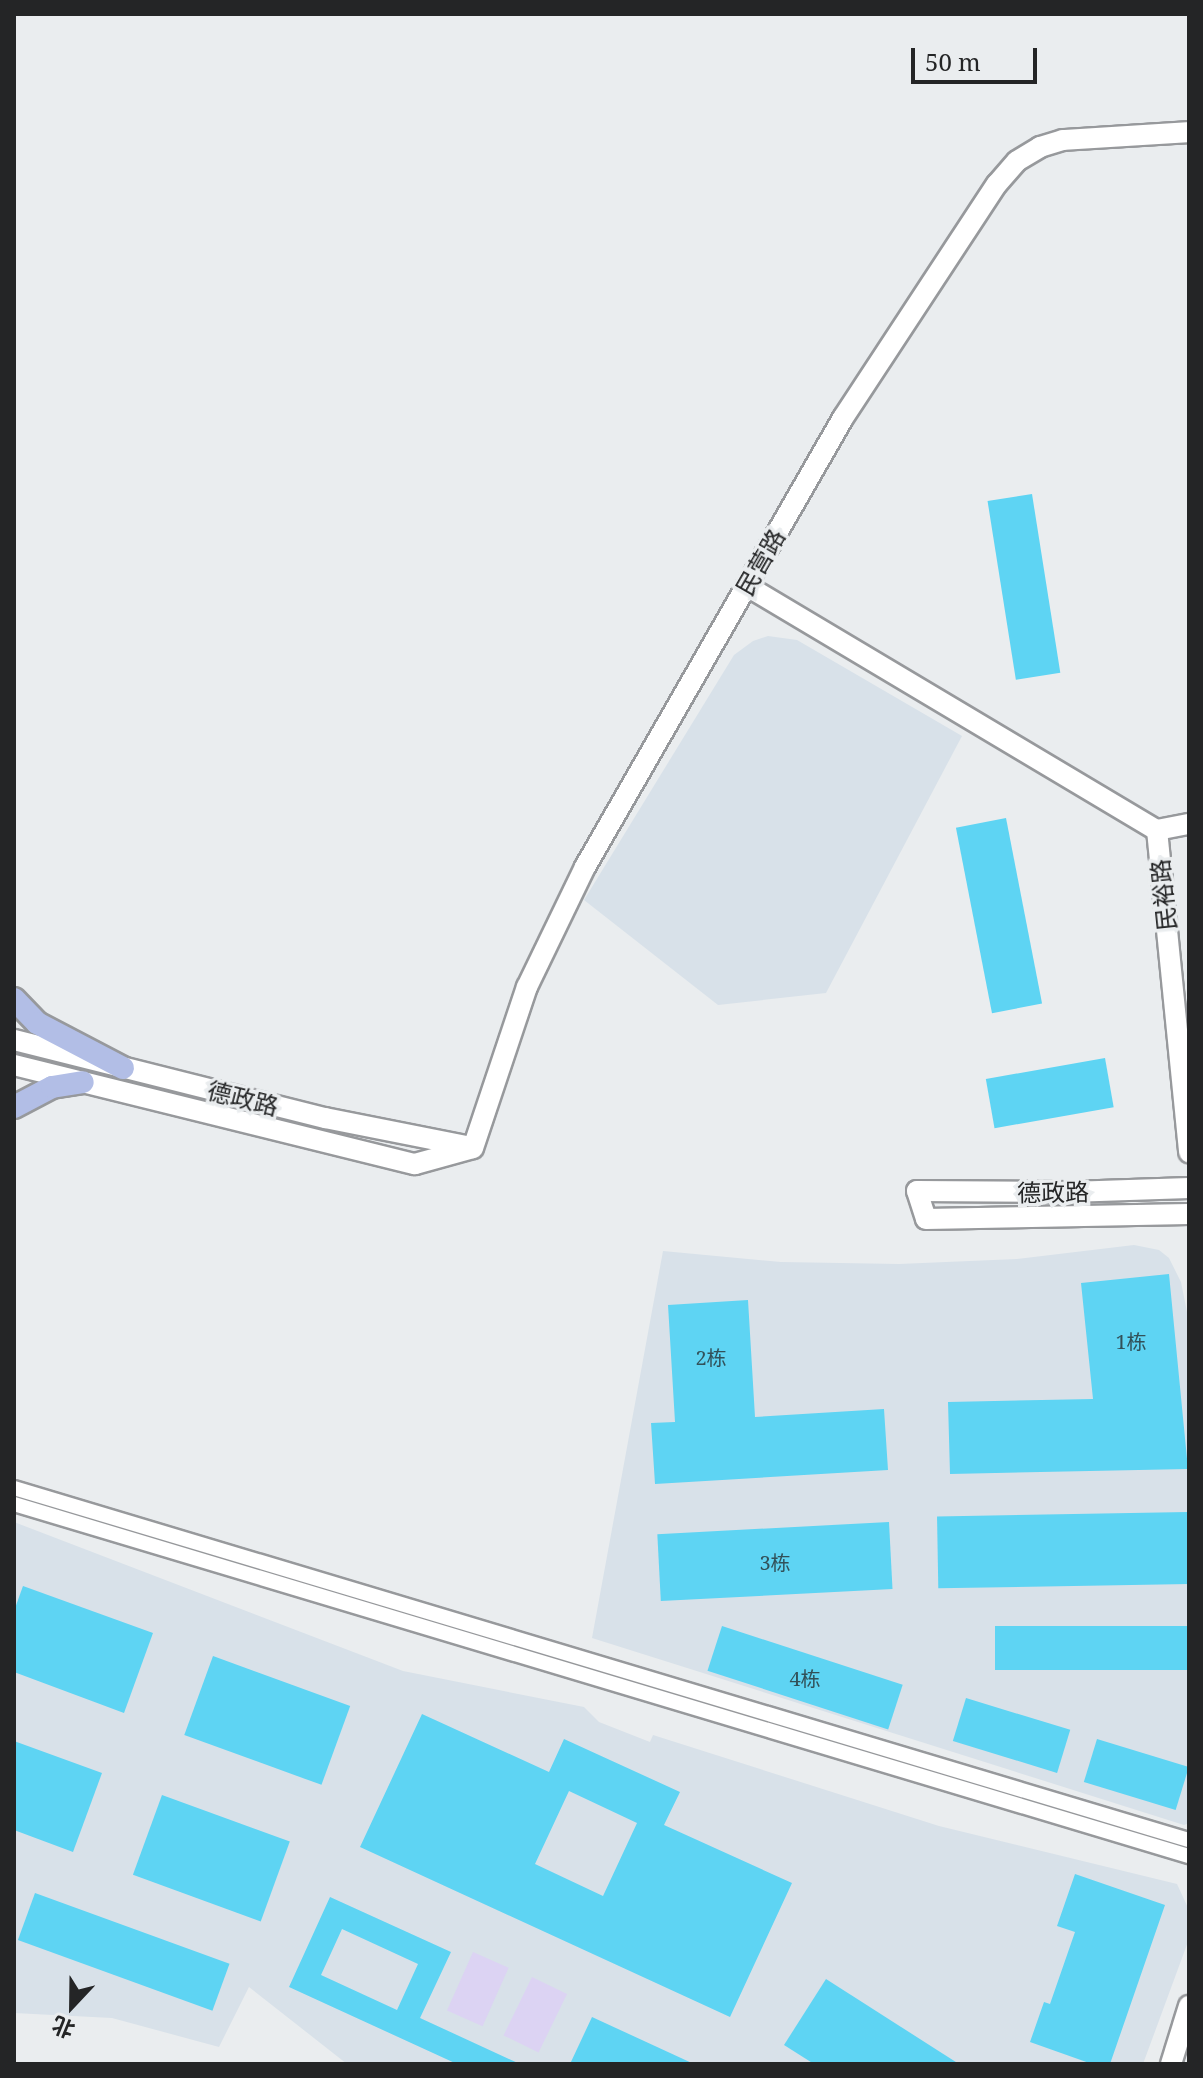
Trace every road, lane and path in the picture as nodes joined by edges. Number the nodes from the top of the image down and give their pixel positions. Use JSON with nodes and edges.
{"nodes":[{"id":1,"x":1189,"y":132,"type":"edge"},
{"id":2,"x":747,"y":586,"type":"junction"},
{"id":3,"x":1189,"y":824,"type":"edge"},
{"id":4,"x":1157,"y":830,"type":"junction"},
{"id":5,"x":14,"y":999,"type":"edge"},
{"id":6,"x":14,"y":1040,"type":"edge"},
{"id":7,"x":14,"y":1065,"type":"edge"},
{"id":8,"x":123,"y":1068,"type":"junction"},
{"id":9,"x":83,"y":1082,"type":"junction"},
{"id":10,"x":14,"y":1107,"type":"edge"},
{"id":11,"x":473,"y":1148,"type":"junction"},
{"id":12,"x":1189,"y":1152,"type":"edge"},
{"id":13,"x":1189,"y":1188,"type":"edge"},
{"id":14,"x":1189,"y":1212,"type":"edge"},
{"id":15,"x":1189,"y":1221,"type":"edge"},
{"id":16,"x":14,"y":1488,"type":"edge"},
{"id":17,"x":14,"y":1504,"type":"edge"},
{"id":18,"x":1189,"y":1840,"type":"edge"},
{"id":19,"x":1189,"y":1856,"type":"edge"},
{"id":20,"x":1189,"y":2006,"type":"edge"},
{"id":21,"x":1171,"y":2064,"type":"edge"}],
"edges":[{"from":1,"to":2,"type":"street","name":"民营路"},
{"from":2,"to":4,"type":"street"},
{"from":2,"to":11,"type":"street","name":"民营路"},
{"from":3,"to":4,"type":"street"},
{"from":4,"to":12,"type":"street","name":"民裕路"},
{"from":5,"to":8,"type":"main road"},
{"from":6,"to":8,"type":"street","name":"德政路"},
{"from":7,"to":9,"type":"street","name":"德政路"},
{"from":8,"to":11,"type":"street","name":"德政路"},
{"from":9,"to":10,"type":"main road"},
{"from":9,"to":11,"type":"street","name":"德政路"},
{"from":13,"to":14,"type":"street","name":"德政路"},
{"from":14,"to":15,"type":"street"},
{"from":16,"to":18,"type":"street"},
{"from":17,"to":19,"type":"street"},
{"from":20,"to":21,"type":"street"}]}
